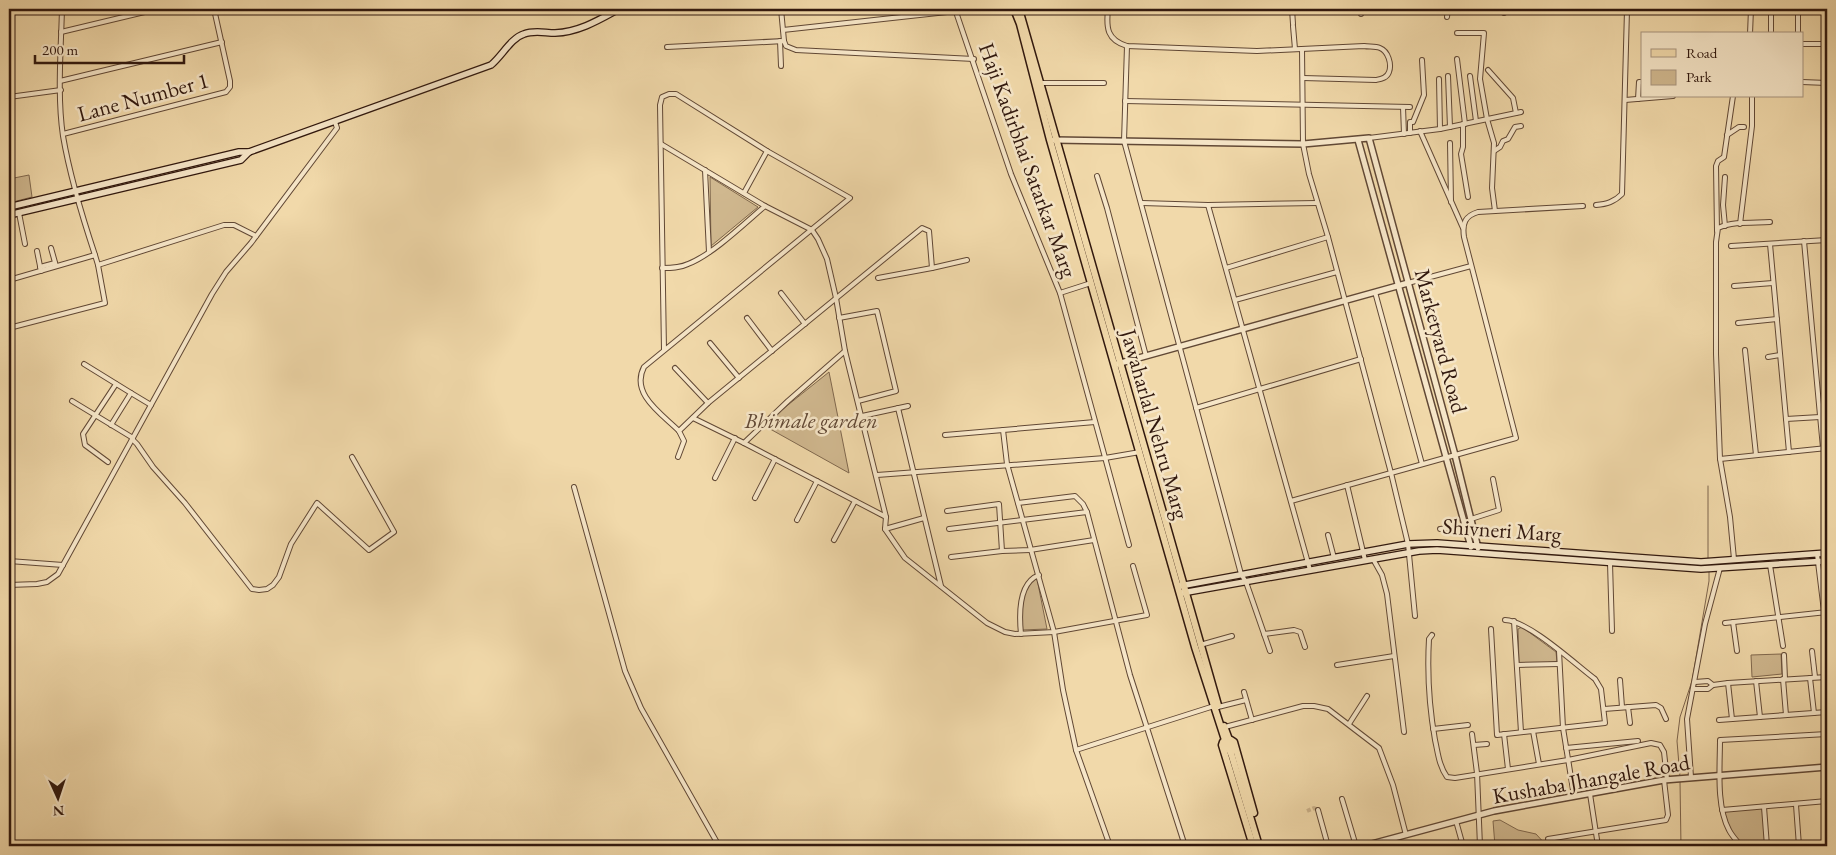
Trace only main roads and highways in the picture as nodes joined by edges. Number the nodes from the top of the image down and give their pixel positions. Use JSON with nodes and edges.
{"nodes":[{"id":1,"x":619,"y":9,"type":"edge"},
{"id":2,"x":1014,"y":9,"type":"edge"},
{"id":3,"x":1019,"y":9,"type":"edge"},
{"id":4,"x":1053,"y":140,"type":"junction"},
{"id":5,"x":250,"y":152,"type":"junction"},
{"id":6,"x":9,"y":207,"type":"edge"},
{"id":7,"x":9,"y":215,"type":"edge"},
{"id":8,"x":1117,"y":364,"type":"junction"},
{"id":9,"x":1827,"y":553,"type":"edge"},
{"id":10,"x":1827,"y":561,"type":"edge"},
{"id":11,"x":1182,"y":589,"type":"junction"},
{"id":12,"x":1216,"y":706,"type":"junction"},
{"id":13,"x":1226,"y":738,"type":"junction"},
{"id":14,"x":1253,"y":846,"type":"edge"},
{"id":15,"x":1259,"y":846,"type":"edge"},
{"id":16,"x":1263,"y":846,"type":"edge"}],
"edges":[{"from":1,"to":5,"type":"main road"},
{"from":2,"to":4,"type":"main road","name":"Jawaharlal Nehru Marg"},
{"from":3,"to":4,"type":"main road","name":"Jawaharlal Nehru Marg"},
{"from":4,"to":8,"type":"main road","name":"Jawaharlal Nehru Marg"},
{"from":4,"to":8,"type":"main road","name":"Jawaharlal Nehru Marg"},
{"from":5,"to":6,"type":"main road"},
{"from":5,"to":7,"type":"main road"},
{"from":8,"to":11,"type":"main road","name":"Jawaharlal Nehru Marg"},
{"from":9,"to":11,"type":"main road","name":"Shivneri Marg"},
{"from":10,"to":11,"type":"main road","name":"Shivneri Marg"},
{"from":11,"to":12,"type":"main road","name":"Jawaharlal Nehru Marg"},
{"from":11,"to":12,"type":"main road","name":"Jawaharlal Nehru Marg"},
{"from":12,"to":13,"type":"main road","name":"Jawaharlal Nehru Marg"},
{"from":12,"to":13,"type":"main road","name":"Jawaharlal Nehru Marg"},
{"from":13,"to":14,"type":"main road","name":"Jawaharlal Nehru Marg"},
{"from":13,"to":15,"type":"main road"},
{"from":13,"to":16,"type":"main road","name":"Jawaharlal Nehru Marg"}]}
